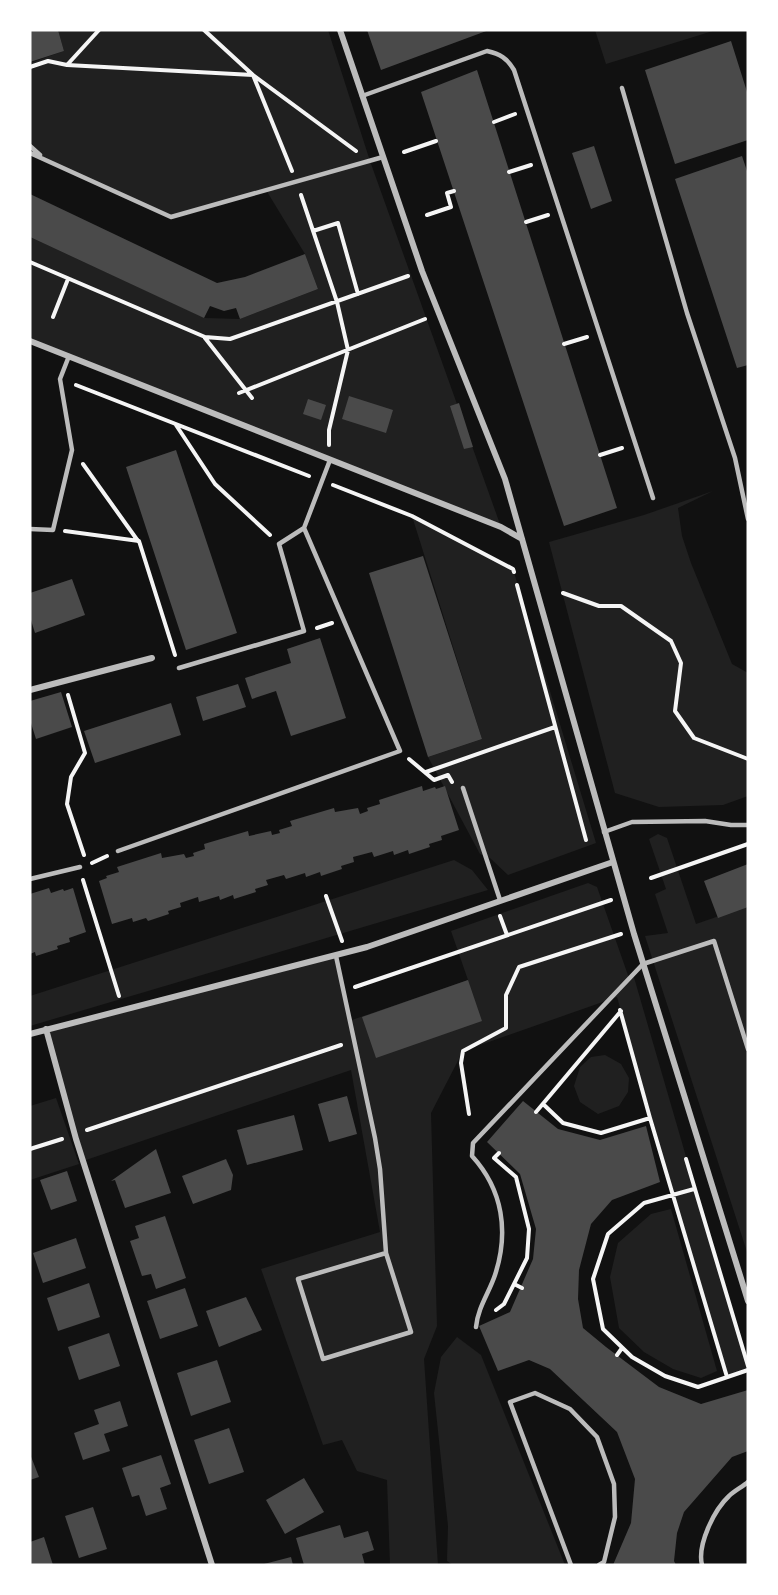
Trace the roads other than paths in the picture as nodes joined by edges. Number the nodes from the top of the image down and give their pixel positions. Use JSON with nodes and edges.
{"nodes":[{"id":1,"x":340,"y":30,"type":"edge"},
{"id":2,"x":622,"y":88,"type":"dead end"},
{"id":3,"x":362,"y":96,"type":"junction"},
{"id":4,"x":30,"y":146,"type":"edge"},
{"id":5,"x":30,"y":153,"type":"edge"},
{"id":6,"x":383,"y":157,"type":"junction"},
{"id":7,"x":44,"y":159,"type":"junction"},
{"id":8,"x":30,"y":341,"type":"edge"},
{"id":9,"x":69,"y":356,"type":"junction"},
{"id":10,"x":330,"y":460,"type":"junction"},
{"id":11,"x":653,"y":498,"type":"dead end"},
{"id":12,"x":748,"y":519,"type":"edge"},
{"id":13,"x":30,"y":528,"type":"edge"},
{"id":14,"x":304,"y":528,"type":"junction"},
{"id":15,"x":522,"y":539,"type":"junction"},
{"id":16,"x":152,"y":658,"type":"dead end"},
{"id":17,"x":179,"y":668,"type":"road end"},
{"id":18,"x":30,"y":690,"type":"edge"},
{"id":19,"x":463,"y":788,"type":"dead end"},
{"id":20,"x":748,"y":825,"type":"edge"},
{"id":21,"x":604,"y":832,"type":"junction"},
{"id":22,"x":118,"y":851,"type":"road end"},
{"id":23,"x":613,"y":862,"type":"junction"},
{"id":24,"x":80,"y":867,"type":"dead end"},
{"id":25,"x":30,"y":879,"type":"edge"},
{"id":26,"x":500,"y":900,"type":"junction"},
{"id":27,"x":336,"y":956,"type":"junction"},
{"id":28,"x":643,"y":964,"type":"junction"},
{"id":29,"x":46,"y":1029,"type":"junction"},
{"id":30,"x":30,"y":1034,"type":"edge"},
{"id":31,"x":748,"y":1048,"type":"edge"},
{"id":32,"x":386,"y":1253,"type":"junction"},
{"id":33,"x":748,"y":1301,"type":"edge"},
{"id":34,"x":476,"y":1328,"type":"dead end"},
{"id":35,"x":748,"y":1482,"type":"edge"},
{"id":36,"x":212,"y":1565,"type":"edge"},
{"id":37,"x":571,"y":1565,"type":"edge"},
{"id":38,"x":599,"y":1565,"type":"edge"},
{"id":39,"x":702,"y":1565,"type":"edge"}],
"edges":[{"from":1,"to":3,"type":"street"},
{"from":2,"to":12,"type":"lane"},
{"from":3,"to":6,"type":"street"},
{"from":3,"to":11,"type":"lane"},
{"from":4,"to":7,"type":"lane"},
{"from":5,"to":7,"type":"lane"},
{"from":6,"to":7,"type":"lane"},
{"from":6,"to":15,"type":"street"},
{"from":8,"to":9,"type":"street"},
{"from":9,"to":10,"type":"street"},
{"from":9,"to":13,"type":"lane"},
{"from":10,"to":14,"type":"lane"},
{"from":10,"to":15,"type":"street"},
{"from":14,"to":17,"type":"lane"},
{"from":14,"to":22,"type":"lane"},
{"from":15,"to":21,"type":"street"},
{"from":16,"to":18,"type":"street"},
{"from":19,"to":26,"type":"lane"},
{"from":20,"to":21,"type":"lane"},
{"from":21,"to":23,"type":"street"},
{"from":23,"to":26,"type":"street"},
{"from":23,"to":28,"type":"street"},
{"from":24,"to":25,"type":"lane"},
{"from":26,"to":27,"type":"street"},
{"from":27,"to":29,"type":"street"},
{"from":27,"to":32,"type":"lane"},
{"from":28,"to":31,"type":"lane"},
{"from":28,"to":33,"type":"street"},
{"from":28,"to":34,"type":"lane"},
{"from":29,"to":30,"type":"street"},
{"from":29,"to":36,"type":"street"},
{"from":32,"to":32,"type":"lane"},
{"from":35,"to":39,"type":"lane"},
{"from":37,"to":38,"type":"lane"}]}
